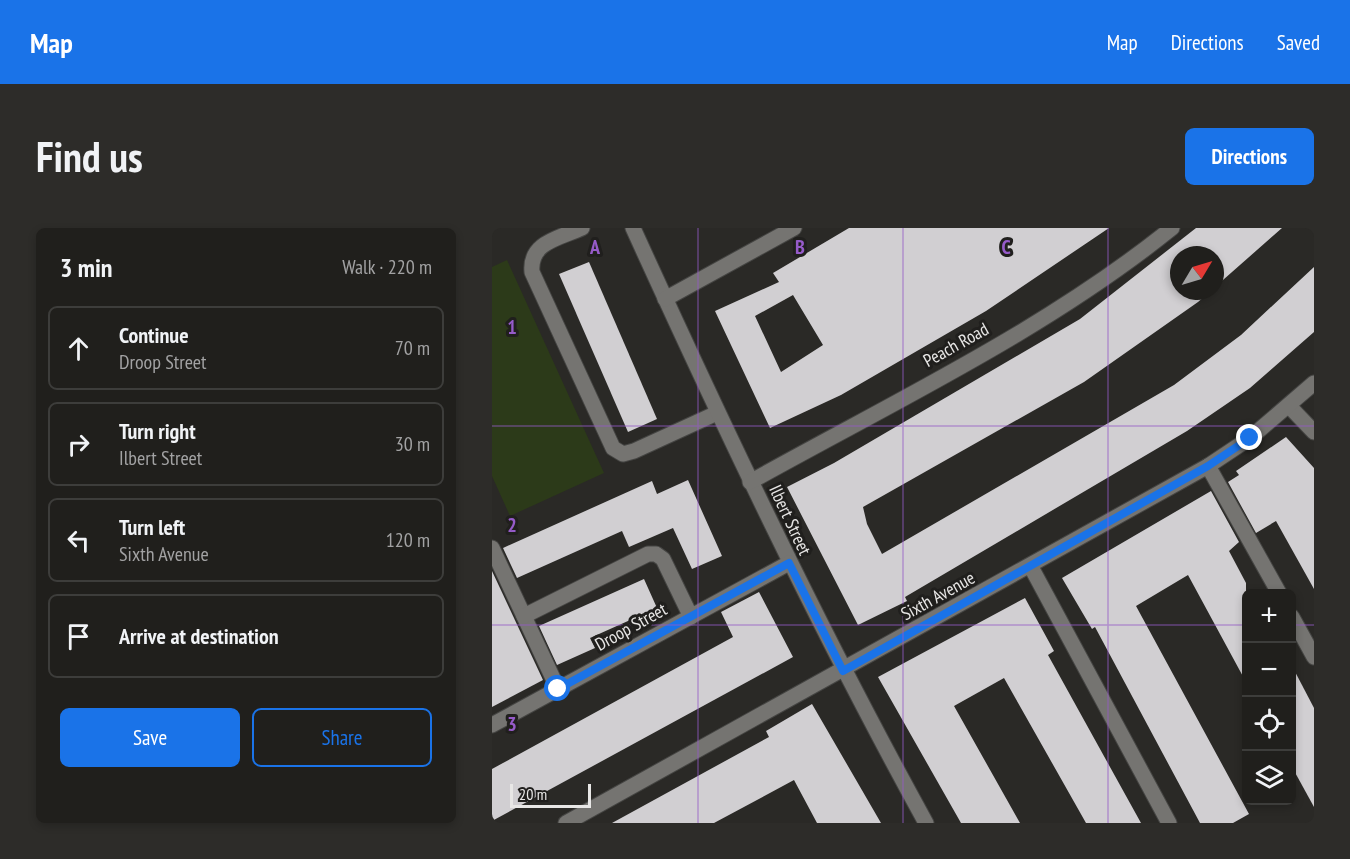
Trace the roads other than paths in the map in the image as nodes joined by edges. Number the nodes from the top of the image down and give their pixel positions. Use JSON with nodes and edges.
{"nodes":[{"id":1,"x":582,"y":228,"type":"edge"},
{"id":2,"x":633,"y":228,"type":"edge"},
{"id":3,"x":794,"y":228,"type":"edge"},
{"id":4,"x":1172,"y":228,"type":"edge"},
{"id":5,"x":665,"y":299,"type":"junction"},
{"id":6,"x":1314,"y":383,"type":"edge"},
{"id":7,"x":1290,"y":406,"type":"junction"},
{"id":8,"x":717,"y":413,"type":"junction"},
{"id":9,"x":1314,"y":432,"type":"edge"},
{"id":10,"x":1208,"y":466,"type":"junction"},
{"id":11,"x":750,"y":482,"type":"junction"},
{"id":12,"x":492,"y":548,"type":"edge"},
{"id":13,"x":789,"y":563,"type":"junction"},
{"id":14,"x":1031,"y":567,"type":"junction"},
{"id":15,"x":1276,"y":589,"type":"edge"},
{"id":16,"x":525,"y":616,"type":"junction"},
{"id":17,"x":691,"y":616,"type":"junction"},
{"id":18,"x":1296,"y":624,"type":"edge"},
{"id":19,"x":1314,"y":657,"type":"edge"},
{"id":20,"x":843,"y":671,"type":"junction"},
{"id":21,"x":558,"y":689,"type":"junction"},
{"id":22,"x":492,"y":725,"type":"edge"},
{"id":23,"x":566,"y":823,"type":"edge"},
{"id":24,"x":926,"y":823,"type":"edge"},
{"id":25,"x":1169,"y":823,"type":"edge"}],
"edges":[{"from":1,"to":8,"type":"street"},
{"from":2,"to":5,"type":"street","name":"Ilbert Street"},
{"from":3,"to":5,"type":"street"},
{"from":4,"to":11,"type":"street","name":"Peach Road"},
{"from":5,"to":8,"type":"street","name":"Ilbert Street"},
{"from":6,"to":7,"type":"street","name":"Sixth Avenue"},
{"from":7,"to":9,"type":"street"},
{"from":7,"to":10,"type":"street","name":"Sixth Avenue"},
{"from":8,"to":11,"type":"street","name":"Ilbert Street"},
{"from":10,"to":14,"type":"street","name":"Sixth Avenue"},
{"from":10,"to":15,"type":"street"},
{"from":11,"to":13,"type":"street","name":"Ilbert Street"},
{"from":12,"to":16,"type":"street"},
{"from":13,"to":17,"type":"street","name":"Droop Street"},
{"from":13,"to":20,"type":"street","name":"Ilbert Street"},
{"from":14,"to":20,"type":"street","name":"Sixth Avenue"},
{"from":14,"to":25,"type":"street"},
{"from":16,"to":17,"type":"street"},
{"from":16,"to":21,"type":"street"},
{"from":17,"to":21,"type":"street","name":"Droop Street"},
{"from":18,"to":19,"type":"street"},
{"from":20,"to":23,"type":"street","name":"Sixth Avenue"},
{"from":20,"to":24,"type":"street","name":"Ilbert Street"},
{"from":21,"to":22,"type":"street","name":"Droop Street"}]}
